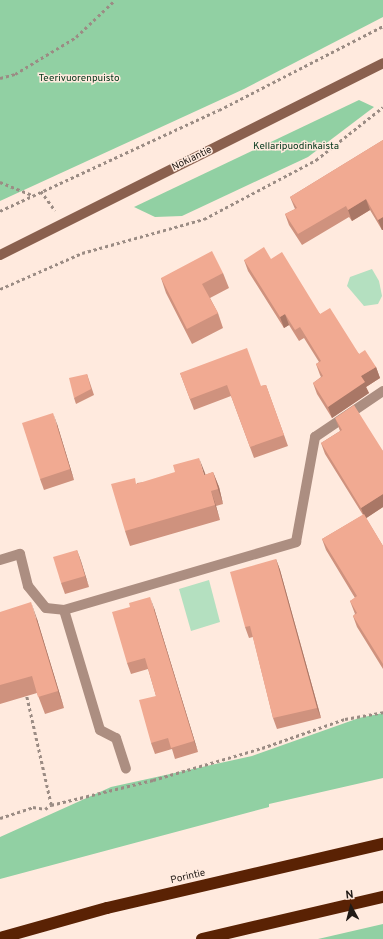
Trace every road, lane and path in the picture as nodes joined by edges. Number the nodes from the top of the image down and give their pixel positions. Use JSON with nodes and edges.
{"nodes":[{"id":1,"x":115,"y":0,"type":"edge"},
{"id":2,"x":383,"y":26,"type":"edge"},
{"id":3,"x":383,"y":63,"type":"edge"},
{"id":4,"x":0,"y":78,"type":"edge"},
{"id":5,"x":383,"y":107,"type":"edge"},
{"id":6,"x":0,"y":182,"type":"edge"},
{"id":7,"x":41,"y":191,"type":"junction"},
{"id":8,"x":33,"y":196,"type":"junction"},
{"id":9,"x":0,"y":211,"type":"edge"},
{"id":10,"x":64,"y":223,"type":"junction"},
{"id":11,"x":0,"y":255,"type":"edge"},
{"id":12,"x":0,"y":289,"type":"edge"},
{"id":13,"x":383,"y":391,"type":"edge"},
{"id":14,"x":0,"y":560,"type":"edge"},
{"id":15,"x":64,"y":610,"type":"junction"},
{"id":16,"x":26,"y":693,"type":"edge"},
{"id":17,"x":383,"y":712,"type":"edge"},
{"id":18,"x":126,"y":768,"type":"dead end"},
{"id":19,"x":51,"y":805,"type":"junction"},
{"id":20,"x":0,"y":818,"type":"edge"},
{"id":21,"x":383,"y":844,"type":"edge"},
{"id":22,"x":383,"y":897,"type":"edge"},
{"id":23,"x":0,"y":938,"type":"edge"},
{"id":24,"x":202,"y":939,"type":"edge"}],
"edges":[{"from":1,"to":4,"type":"path"},
{"from":2,"to":7,"type":"path"},
{"from":3,"to":10,"type":"main road","name":"Nokiantie"},
{"from":5,"to":12,"type":"path"},
{"from":6,"to":8,"type":"path"},
{"from":7,"to":8,"type":"path"},
{"from":7,"to":10,"type":"path"},
{"from":8,"to":9,"type":"path"},
{"from":10,"to":11,"type":"main road","name":"Nokiantie"},
{"from":13,"to":15,"type":"street"},
{"from":14,"to":15,"type":"street"},
{"from":15,"to":18,"type":"street"},
{"from":16,"to":19,"type":"path"},
{"from":17,"to":19,"type":"path"},
{"from":19,"to":20,"type":"path"},
{"from":21,"to":23,"type":"highway","name":"Porintie"},
{"from":22,"to":24,"type":"highway"}]}
